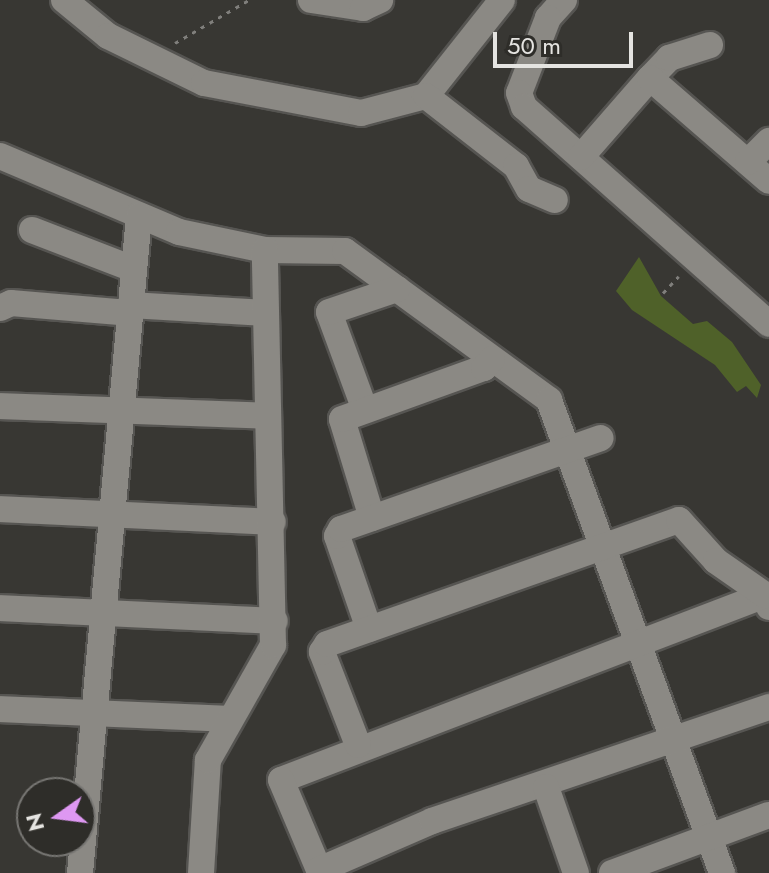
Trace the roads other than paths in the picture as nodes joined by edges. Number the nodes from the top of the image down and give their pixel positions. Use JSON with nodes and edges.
{"nodes":[{"id":1,"x":64,"y":0,"type":"edge"},
{"id":2,"x":74,"y":0,"type":"edge"},
{"id":3,"x":311,"y":0,"type":"edge"},
{"id":4,"x":380,"y":0,"type":"edge"},
{"id":5,"x":502,"y":0,"type":"edge"},
{"id":6,"x":564,"y":0,"type":"edge"},
{"id":7,"x":163,"y":42,"type":"road end"},
{"id":8,"x":710,"y":45,"type":"dead end"},
{"id":9,"x":650,"y":78,"type":"junction"},
{"id":10,"x":426,"y":96,"type":"junction"},
{"id":11,"x":769,"y":141,"type":"edge"},
{"id":12,"x":0,"y":156,"type":"edge"},
{"id":13,"x":581,"y":157,"type":"junction"},
{"id":14,"x":748,"y":162,"type":"junction"},
{"id":15,"x":769,"y":181,"type":"edge"},
{"id":16,"x":555,"y":200,"type":"dead end"},
{"id":17,"x":139,"y":216,"type":"junction"},
{"id":18,"x":32,"y":230,"type":"dead end"},
{"id":19,"x":265,"y":250,"type":"junction"},
{"id":20,"x":133,"y":269,"type":"junction"},
{"id":21,"x":397,"y":289,"type":"junction"},
{"id":22,"x":0,"y":308,"type":"edge"},
{"id":23,"x":129,"y":309,"type":"junction"},
{"id":24,"x":266,"y":313,"type":"junction"},
{"id":25,"x":769,"y":324,"type":"edge"},
{"id":26,"x":492,"y":359,"type":"junction"},
{"id":27,"x":0,"y":406,"type":"edge"},
{"id":28,"x":365,"y":410,"type":"junction"},
{"id":29,"x":121,"y":412,"type":"junction"},
{"id":30,"x":268,"y":416,"type":"junction"},
{"id":31,"x":601,"y":438,"type":"dead end"},
{"id":32,"x":568,"y":449,"type":"junction"},
{"id":33,"x":0,"y":509,"type":"edge"},
{"id":34,"x":113,"y":514,"type":"junction"},
{"id":35,"x":372,"y":518,"type":"junction"},
{"id":36,"x":273,"y":522,"type":"junction"},
{"id":37,"x":603,"y":546,"type":"junction"},
{"id":38,"x":767,"y":601,"type":"edge"},
{"id":39,"x":0,"y":608,"type":"edge"},
{"id":40,"x":103,"y":613,"type":"junction"},
{"id":41,"x":275,"y":621,"type":"junction"},
{"id":42,"x":369,"y":629,"type":"junction"},
{"id":43,"x":638,"y":642,"type":"junction"},
{"id":44,"x":769,"y":707,"type":"edge"},
{"id":45,"x":96,"y":713,"type":"junction"},
{"id":46,"x":0,"y":714,"type":"edge"},
{"id":47,"x":230,"y":719,"type":"junction"},
{"id":48,"x":674,"y":741,"type":"junction"},
{"id":49,"x":358,"y":745,"type":"junction"},
{"id":50,"x":546,"y":787,"type":"junction"},
{"id":51,"x":769,"y":815,"type":"edge"},
{"id":52,"x":709,"y":836,"type":"junction"},
{"id":53,"x":618,"y":872,"type":"edge"},
{"id":54,"x":80,"y":873,"type":"edge"},
{"id":55,"x":201,"y":873,"type":"edge"},
{"id":56,"x":576,"y":873,"type":"edge"},
{"id":57,"x":722,"y":873,"type":"edge"}],
"edges":[{"from":1,"to":10,"type":"street"},
{"from":2,"to":7,"type":"street"},
{"from":3,"to":4,"type":"street"},
{"from":5,"to":10,"type":"street"},
{"from":6,"to":13,"type":"street"},
{"from":8,"to":9,"type":"street"},
{"from":9,"to":13,"type":"street"},
{"from":9,"to":14,"type":"street"},
{"from":10,"to":16,"type":"street"},
{"from":11,"to":14,"type":"street"},
{"from":12,"to":17,"type":"street"},
{"from":13,"to":25,"type":"street"},
{"from":14,"to":15,"type":"street"},
{"from":17,"to":19,"type":"street"},
{"from":17,"to":20,"type":"street"},
{"from":18,"to":20,"type":"street"},
{"from":19,"to":21,"type":"street"},
{"from":19,"to":24,"type":"street"},
{"from":20,"to":23,"type":"street"},
{"from":21,"to":26,"type":"street"},
{"from":21,"to":28,"type":"street"},
{"from":22,"to":23,"type":"street"},
{"from":23,"to":24,"type":"street"},
{"from":23,"to":29,"type":"street"},
{"from":24,"to":30,"type":"street"},
{"from":26,"to":28,"type":"street"},
{"from":26,"to":32,"type":"street"},
{"from":27,"to":29,"type":"street"},
{"from":28,"to":35,"type":"street"},
{"from":29,"to":30,"type":"street"},
{"from":29,"to":34,"type":"street"},
{"from":30,"to":36,"type":"street"},
{"from":31,"to":32,"type":"street"},
{"from":32,"to":35,"type":"street"},
{"from":32,"to":37,"type":"street"},
{"from":33,"to":34,"type":"street"},
{"from":34,"to":36,"type":"street"},
{"from":34,"to":40,"type":"street"},
{"from":35,"to":42,"type":"street"},
{"from":36,"to":41,"type":"street"},
{"from":37,"to":38,"type":"street"},
{"from":37,"to":42,"type":"street"},
{"from":37,"to":43,"type":"street"},
{"from":38,"to":43,"type":"street"},
{"from":39,"to":40,"type":"street"},
{"from":40,"to":41,"type":"street"},
{"from":40,"to":45,"type":"street"},
{"from":41,"to":47,"type":"street"},
{"from":42,"to":49,"type":"street"},
{"from":43,"to":48,"type":"street"},
{"from":43,"to":49,"type":"street"},
{"from":44,"to":48,"type":"street"},
{"from":45,"to":46,"type":"street"},
{"from":45,"to":47,"type":"street"},
{"from":45,"to":54,"type":"street"},
{"from":47,"to":55,"type":"street"},
{"from":48,"to":50,"type":"street"},
{"from":48,"to":52,"type":"street"},
{"from":49,"to":50,"type":"street"},
{"from":50,"to":56,"type":"street"},
{"from":51,"to":52,"type":"street"},
{"from":52,"to":53,"type":"street"},
{"from":52,"to":57,"type":"street"}]}
